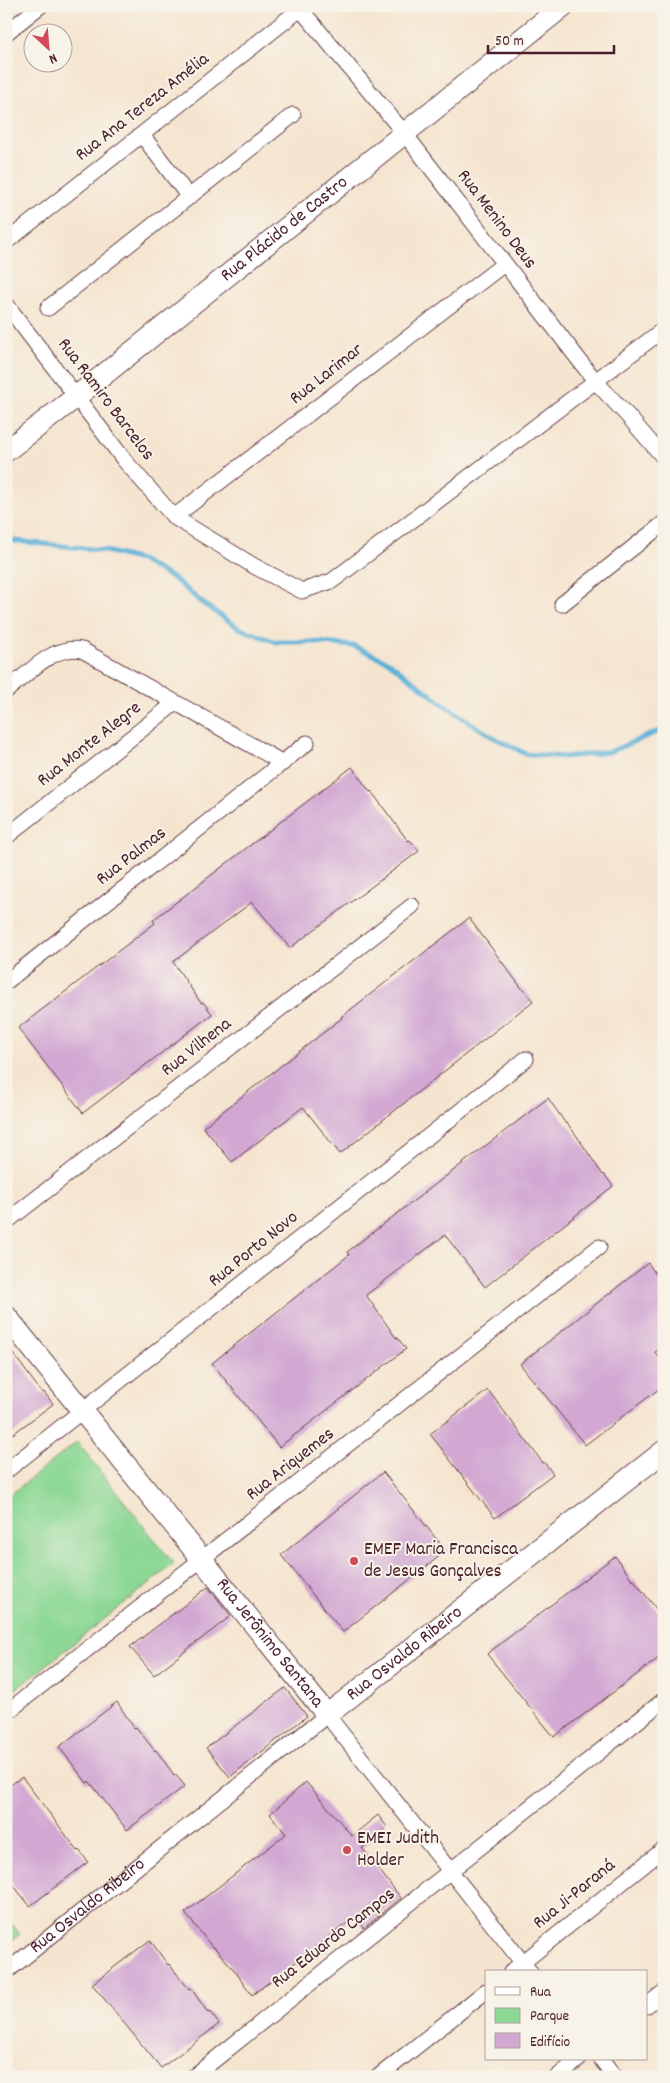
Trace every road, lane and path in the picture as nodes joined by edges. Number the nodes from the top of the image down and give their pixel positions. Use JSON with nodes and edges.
{"nodes":[{"id":1,"x":40,"y":6,"type":"edge"},
{"id":2,"x":564,"y":6,"type":"edge"},
{"id":3,"x":301,"y":7,"type":"edge"},
{"id":4,"x":6,"y":33,"type":"edge"},
{"id":5,"x":293,"y":116,"type":"dead end"},
{"id":6,"x":405,"y":134,"type":"junction"},
{"id":7,"x":142,"y":135,"type":"junction"},
{"id":8,"x":189,"y":197,"type":"junction"},
{"id":9,"x":6,"y":242,"type":"edge"},
{"id":10,"x":504,"y":264,"type":"junction"},
{"id":11,"x":6,"y":304,"type":"edge"},
{"id":12,"x":48,"y":308,"type":"dead end"},
{"id":13,"x":664,"y":329,"type":"edge"},
{"id":14,"x":596,"y":382,"type":"junction"},
{"id":15,"x":76,"y":397,"type":"junction"},
{"id":16,"x":6,"y":451,"type":"edge"},
{"id":17,"x":664,"y":458,"type":"edge"},
{"id":18,"x":174,"y":518,"type":"junction"},
{"id":19,"x":664,"y":523,"type":"edge"},
{"id":20,"x":562,"y":604,"type":"dead end"},
{"id":21,"x":6,"y":691,"type":"edge"},
{"id":22,"x":175,"y":703,"type":"junction"},
{"id":23,"x":307,"y":743,"type":"dead end"},
{"id":24,"x":283,"y":763,"type":"junction"},
{"id":25,"x":6,"y":837,"type":"edge"},
{"id":26,"x":412,"y":906,"type":"dead end"},
{"id":27,"x":6,"y":982,"type":"edge"},
{"id":28,"x":526,"y":1059,"type":"dead end"},
{"id":29,"x":6,"y":1222,"type":"edge"},
{"id":30,"x":599,"y":1247,"type":"dead end"},
{"id":31,"x":6,"y":1316,"type":"edge"},
{"id":32,"x":82,"y":1412,"type":"junction"},
{"id":33,"x":664,"y":1451,"type":"edge"},
{"id":34,"x":6,"y":1472,"type":"edge"},
{"id":35,"x":202,"y":1561,"type":"junction"},
{"id":36,"x":664,"y":1700,"type":"edge"},
{"id":37,"x":6,"y":1713,"type":"edge"},
{"id":38,"x":328,"y":1715,"type":"junction"},
{"id":39,"x":664,"y":1849,"type":"edge"},
{"id":40,"x":451,"y":1872,"type":"junction"},
{"id":41,"x":521,"y":1969,"type":"edge"},
{"id":42,"x":6,"y":1972,"type":"edge"},
{"id":43,"x":485,"y":1992,"type":"edge"},
{"id":44,"x":664,"y":1992,"type":"edge"},
{"id":45,"x":648,"y":2004,"type":"edge"},
{"id":46,"x":578,"y":2060,"type":"edge"},
{"id":47,"x":602,"y":2060,"type":"edge"},
{"id":48,"x":193,"y":2077,"type":"edge"},
{"id":49,"x":378,"y":2077,"type":"edge"},
{"id":50,"x":557,"y":2077,"type":"edge"},
{"id":51,"x":615,"y":2077,"type":"edge"}],
"edges":[{"from":1,"to":4,"type":"street"},
{"from":2,"to":6,"type":"street","name":"Rua Plácido de Castro"},
{"from":3,"to":6,"type":"street","name":"Rua Menino Deus"},
{"from":3,"to":7,"type":"street","name":"Rua Ana Tereza Amélia"},
{"from":5,"to":8,"type":"street"},
{"from":6,"to":10,"type":"street","name":"Rua Menino Deus"},
{"from":6,"to":15,"type":"street","name":"Rua Plácido de Castro"},
{"from":7,"to":8,"type":"street"},
{"from":7,"to":9,"type":"street","name":"Rua Ana Tereza Amélia"},
{"from":8,"to":12,"type":"street"},
{"from":10,"to":14,"type":"street","name":"Rua Menino Deus"},
{"from":10,"to":18,"type":"street","name":"Rua Larimar"},
{"from":11,"to":15,"type":"street","name":"Rua Ramiro Barcelos"},
{"from":13,"to":14,"type":"street","name":"Rua Ramiro Barcelos"},
{"from":14,"to":17,"type":"street","name":"Rua Menino Deus"},
{"from":14,"to":18,"type":"street","name":"Rua Ramiro Barcelos"},
{"from":15,"to":16,"type":"street","name":"Rua Plácido de Castro"},
{"from":15,"to":18,"type":"street","name":"Rua Ramiro Barcelos"},
{"from":19,"to":20,"type":"street"},
{"from":21,"to":22,"type":"street"},
{"from":22,"to":24,"type":"street"},
{"from":22,"to":25,"type":"street","name":"Rua Monte Alegre"},
{"from":23,"to":24,"type":"street","name":"Rua Palmas"},
{"from":24,"to":27,"type":"street","name":"Rua Palmas"},
{"from":26,"to":29,"type":"street","name":"Rua Vilhena"},
{"from":28,"to":32,"type":"street","name":"Rua Porto Novo"},
{"from":30,"to":35,"type":"street","name":"Rua Ariquemes"},
{"from":31,"to":32,"type":"street","name":"Rua Jerônimo Santana"},
{"from":32,"to":34,"type":"street","name":"Rua Porto Novo"},
{"from":32,"to":35,"type":"street","name":"Rua Jerônimo Santana"},
{"from":33,"to":38,"type":"street","name":"Rua Osvaldo Ribeiro"},
{"from":35,"to":37,"type":"street","name":"Rua Ariquemes"},
{"from":35,"to":38,"type":"street","name":"Rua Jerônimo Santana"},
{"from":36,"to":40,"type":"street","name":"Rua Eduardo Campos"},
{"from":38,"to":40,"type":"street","name":"Rua Jerônimo Santana"},
{"from":38,"to":42,"type":"street","name":"Rua Osvaldo Ribeiro"},
{"from":39,"to":41,"type":"street","name":"Rua Ji-Paraná"},
{"from":40,"to":41,"type":"street","name":"Rua Jerônimo Santana"},
{"from":40,"to":48,"type":"street","name":"Rua Eduardo Campos"},
{"from":43,"to":49,"type":"street"},
{"from":44,"to":45,"type":"street"},
{"from":46,"to":50,"type":"street"},
{"from":47,"to":51,"type":"street"}]}
